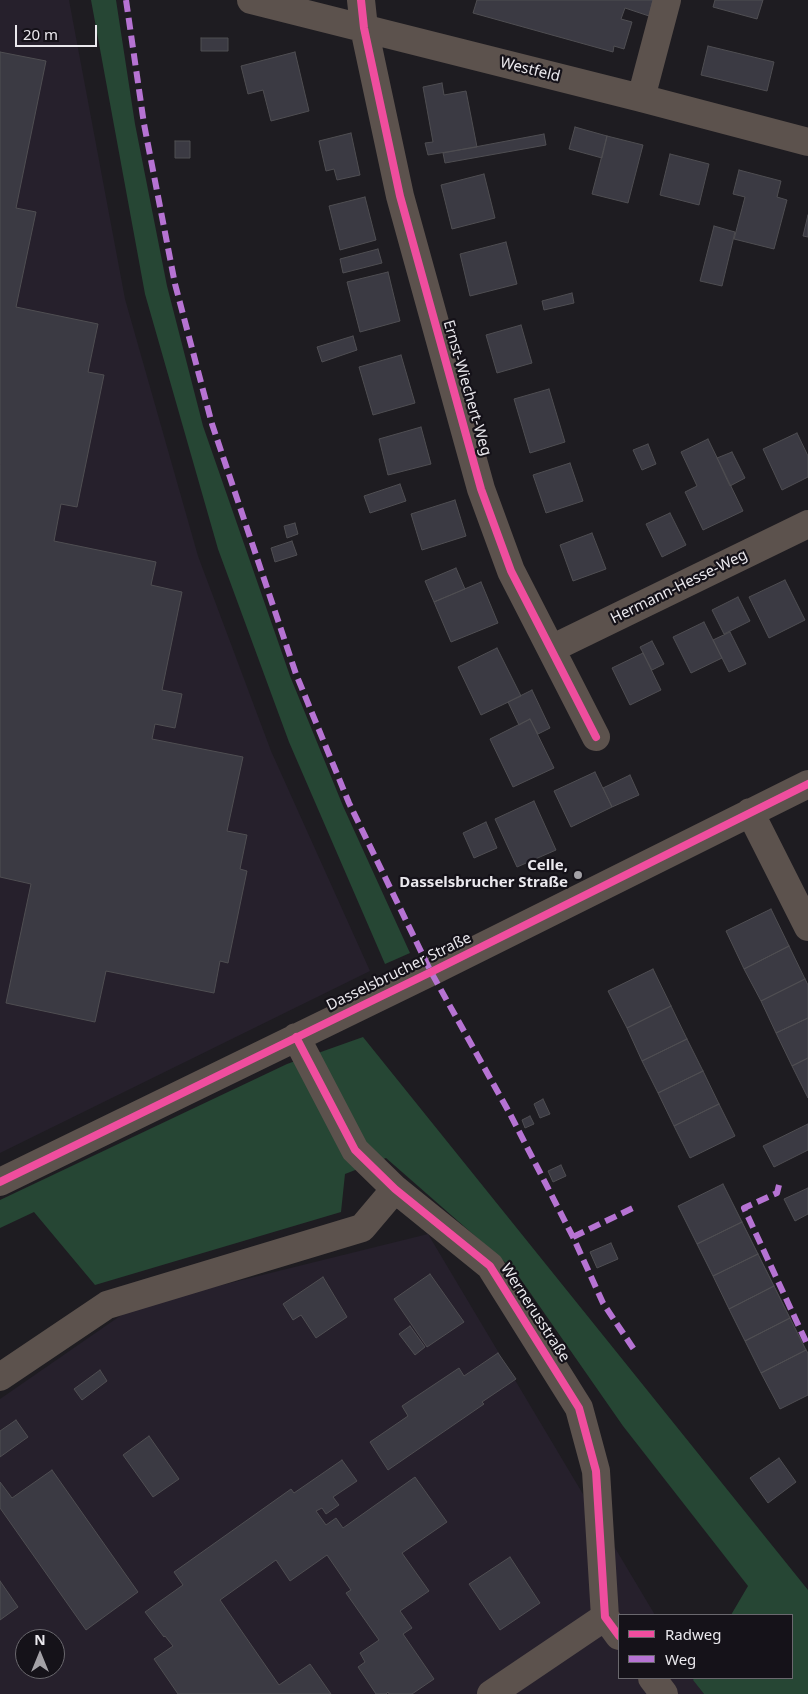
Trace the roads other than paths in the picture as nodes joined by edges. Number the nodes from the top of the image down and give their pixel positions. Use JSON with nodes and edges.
{"nodes":[{"id":1,"x":251,"y":0,"type":"edge"},
{"id":2,"x":361,"y":0,"type":"edge"},
{"id":3,"x":666,"y":0,"type":"edge"},
{"id":4,"x":364,"y":28,"type":"junction"},
{"id":5,"x":641,"y":98,"type":"junction"},
{"id":6,"x":808,"y":142,"type":"edge"},
{"id":7,"x":808,"y":524,"type":"edge"},
{"id":8,"x":551,"y":649,"type":"junction"},
{"id":9,"x":596,"y":737,"type":"dead end"},
{"id":10,"x":808,"y":784,"type":"edge"},
{"id":11,"x":750,"y":812,"type":"junction"},
{"id":12,"x":808,"y":927,"type":"edge"},
{"id":13,"x":296,"y":1037,"type":"junction"},
{"id":14,"x":0,"y":1182,"type":"edge"},
{"id":15,"x":394,"y":1189,"type":"junction"},
{"id":16,"x":0,"y":1377,"type":"edge"},
{"id":17,"x":612,"y":1626,"type":"edge"},
{"id":18,"x":653,"y":1679,"type":"edge"},
{"id":19,"x":491,"y":1694,"type":"edge"},
{"id":20,"x":664,"y":1694,"type":"edge"}],
"edges":[{"from":1,"to":4,"type":"street","name":"Westfeld"},
{"from":2,"to":4,"type":"street","name":"Ernst-Wiechert-Weg"},
{"from":3,"to":5,"type":"street"},
{"from":4,"to":5,"type":"street","name":"Westfeld"},
{"from":4,"to":8,"type":"street","name":"Ernst-Wiechert-Weg"},
{"from":5,"to":6,"type":"street","name":"Westfeld"},
{"from":7,"to":8,"type":"street","name":"Hermann-Hesse-Weg"},
{"from":8,"to":9,"type":"street","name":"Ernst-Wiechert-Weg"},
{"from":10,"to":11,"type":"street","name":"Dasselsbrucher Straße"},
{"from":11,"to":12,"type":"street"},
{"from":11,"to":13,"type":"street","name":"Dasselsbrucher Straße"},
{"from":13,"to":14,"type":"street","name":"Dasselsbrucher Straße"},
{"from":13,"to":15,"type":"street","name":"Wernerusstraße"},
{"from":15,"to":16,"type":"street"},
{"from":15,"to":17,"type":"street","name":"Wernerusstraße"},
{"from":17,"to":19,"type":"street","name":"Wernerusstraße"},
{"from":18,"to":20,"type":"street"}]}
